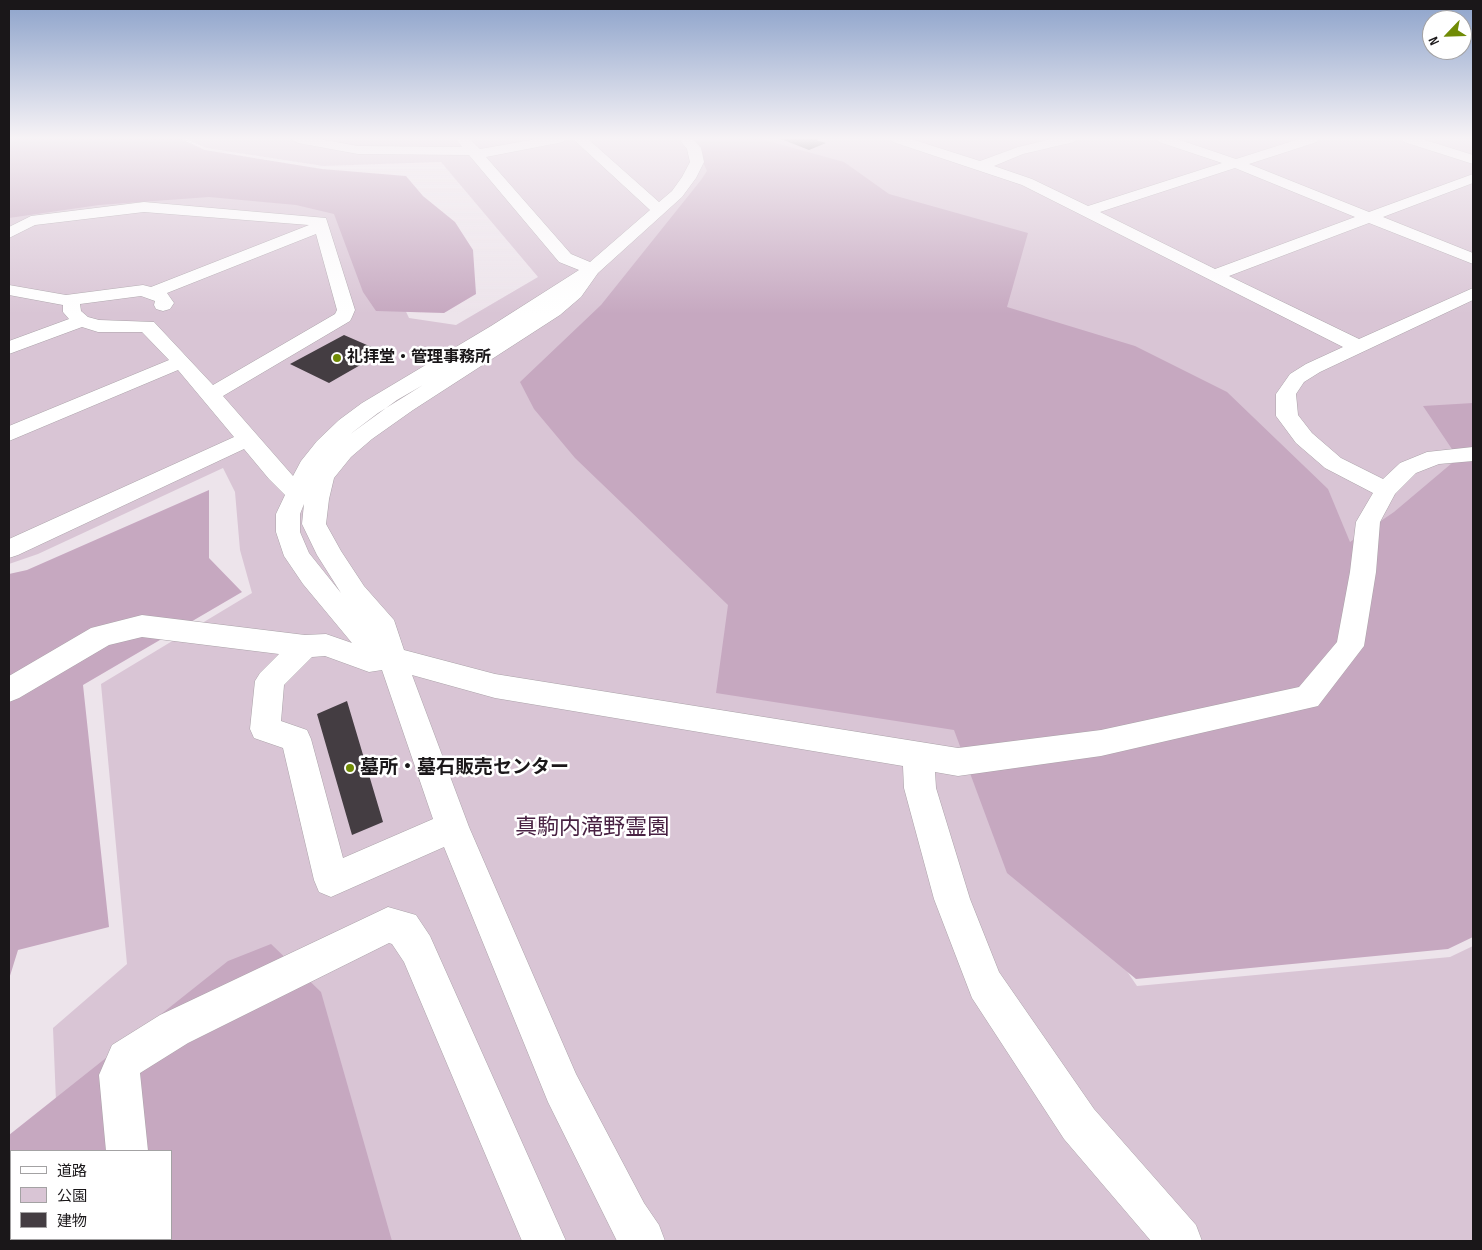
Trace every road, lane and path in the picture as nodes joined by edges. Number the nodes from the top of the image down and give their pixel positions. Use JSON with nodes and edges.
{"nodes":[{"id":1,"x":514,"y":197,"type":"edge"},
{"id":2,"x":645,"y":197,"type":"edge"},
{"id":3,"x":672,"y":197,"type":"edge"},
{"id":4,"x":1058,"y":197,"type":"edge"},
{"id":5,"x":1132,"y":197,"type":"edge"},
{"id":6,"x":1319,"y":197,"type":"edge"},
{"id":7,"x":1423,"y":197,"type":"edge"},
{"id":8,"x":658,"y":209,"type":"junction"},
{"id":9,"x":1088,"y":212,"type":"junction"},
{"id":10,"x":1370,"y":218,"type":"junction"},
{"id":11,"x":31,"y":221,"type":"junction"},
{"id":12,"x":9,"y":223,"type":"edge"},
{"id":13,"x":322,"y":226,"type":"junction"},
{"id":14,"x":9,"y":233,"type":"edge"},
{"id":15,"x":1473,"y":259,"type":"edge"},
{"id":16,"x":592,"y":269,"type":"junction"},
{"id":17,"x":1216,"y":275,"type":"junction"},
{"id":18,"x":9,"y":290,"type":"edge"},
{"id":19,"x":153,"y":292,"type":"junction"},
{"id":20,"x":1473,"y":293,"type":"edge"},
{"id":21,"x":67,"y":300,"type":"junction"},
{"id":22,"x":81,"y":321,"type":"junction"},
{"id":23,"x":147,"y":326,"type":"junction"},
{"id":24,"x":1359,"y":347,"type":"junction"},
{"id":25,"x":9,"y":348,"type":"edge"},
{"id":26,"x":181,"y":362,"type":"junction"},
{"id":27,"x":210,"y":395,"type":"junction"},
{"id":28,"x":9,"y":434,"type":"edge"},
{"id":29,"x":248,"y":439,"type":"junction"},
{"id":30,"x":1473,"y":454,"type":"edge"},
{"id":31,"x":320,"y":489,"type":"junction"},
{"id":32,"x":1386,"y":490,"type":"junction"},
{"id":33,"x":296,"y":492,"type":"junction"},
{"id":34,"x":9,"y":549,"type":"edge"},
{"id":35,"x":305,"y":646,"type":"junction"},
{"id":36,"x":392,"y":658,"type":"junction"},
{"id":37,"x":9,"y":690,"type":"edge"},
{"id":38,"x":918,"y":757,"type":"junction"},
{"id":39,"x":452,"y":827,"type":"junction"},
{"id":40,"x":127,"y":1150,"type":"edge"},
{"id":41,"x":544,"y":1241,"type":"edge"},
{"id":42,"x":643,"y":1241,"type":"edge"},
{"id":43,"x":1180,"y":1241,"type":"edge"}],
"edges":[{"from":1,"to":16,"type":"street"},
{"from":2,"to":8,"type":"street"},
{"from":3,"to":8,"type":"street"},
{"from":4,"to":9,"type":"street"},
{"from":5,"to":9,"type":"street"},
{"from":6,"to":10,"type":"street"},
{"from":7,"to":10,"type":"street"},
{"from":8,"to":16,"type":"street"},
{"from":9,"to":17,"type":"street"},
{"from":10,"to":15,"type":"street"},
{"from":10,"to":17,"type":"street"},
{"from":11,"to":12,"type":"street"},
{"from":11,"to":13,"type":"street"},
{"from":11,"to":14,"type":"street"},
{"from":13,"to":19,"type":"street"},
{"from":13,"to":27,"type":"street"},
{"from":16,"to":31,"type":"street"},
{"from":16,"to":33,"type":"street"},
{"from":17,"to":24,"type":"street"},
{"from":18,"to":21,"type":"street"},
{"from":19,"to":21,"type":"street"},
{"from":19,"to":23,"type":"street"},
{"from":20,"to":24,"type":"street"},
{"from":21,"to":22,"type":"street"},
{"from":22,"to":23,"type":"street"},
{"from":22,"to":25,"type":"street"},
{"from":23,"to":26,"type":"street"},
{"from":24,"to":32,"type":"street"},
{"from":26,"to":27,"type":"street"},
{"from":26,"to":28,"type":"street"},
{"from":27,"to":29,"type":"street"},
{"from":29,"to":33,"type":"street"},
{"from":29,"to":34,"type":"street"},
{"from":30,"to":32,"type":"street"},
{"from":31,"to":33,"type":"street"},
{"from":31,"to":36,"type":"street"},
{"from":32,"to":38,"type":"street"},
{"from":33,"to":36,"type":"street"},
{"from":35,"to":36,"type":"street"},
{"from":35,"to":37,"type":"street"},
{"from":35,"to":39,"type":"street"},
{"from":36,"to":38,"type":"street"},
{"from":36,"to":39,"type":"street"},
{"from":38,"to":43,"type":"street"},
{"from":39,"to":42,"type":"street"},
{"from":40,"to":41,"type":"street"}]}
